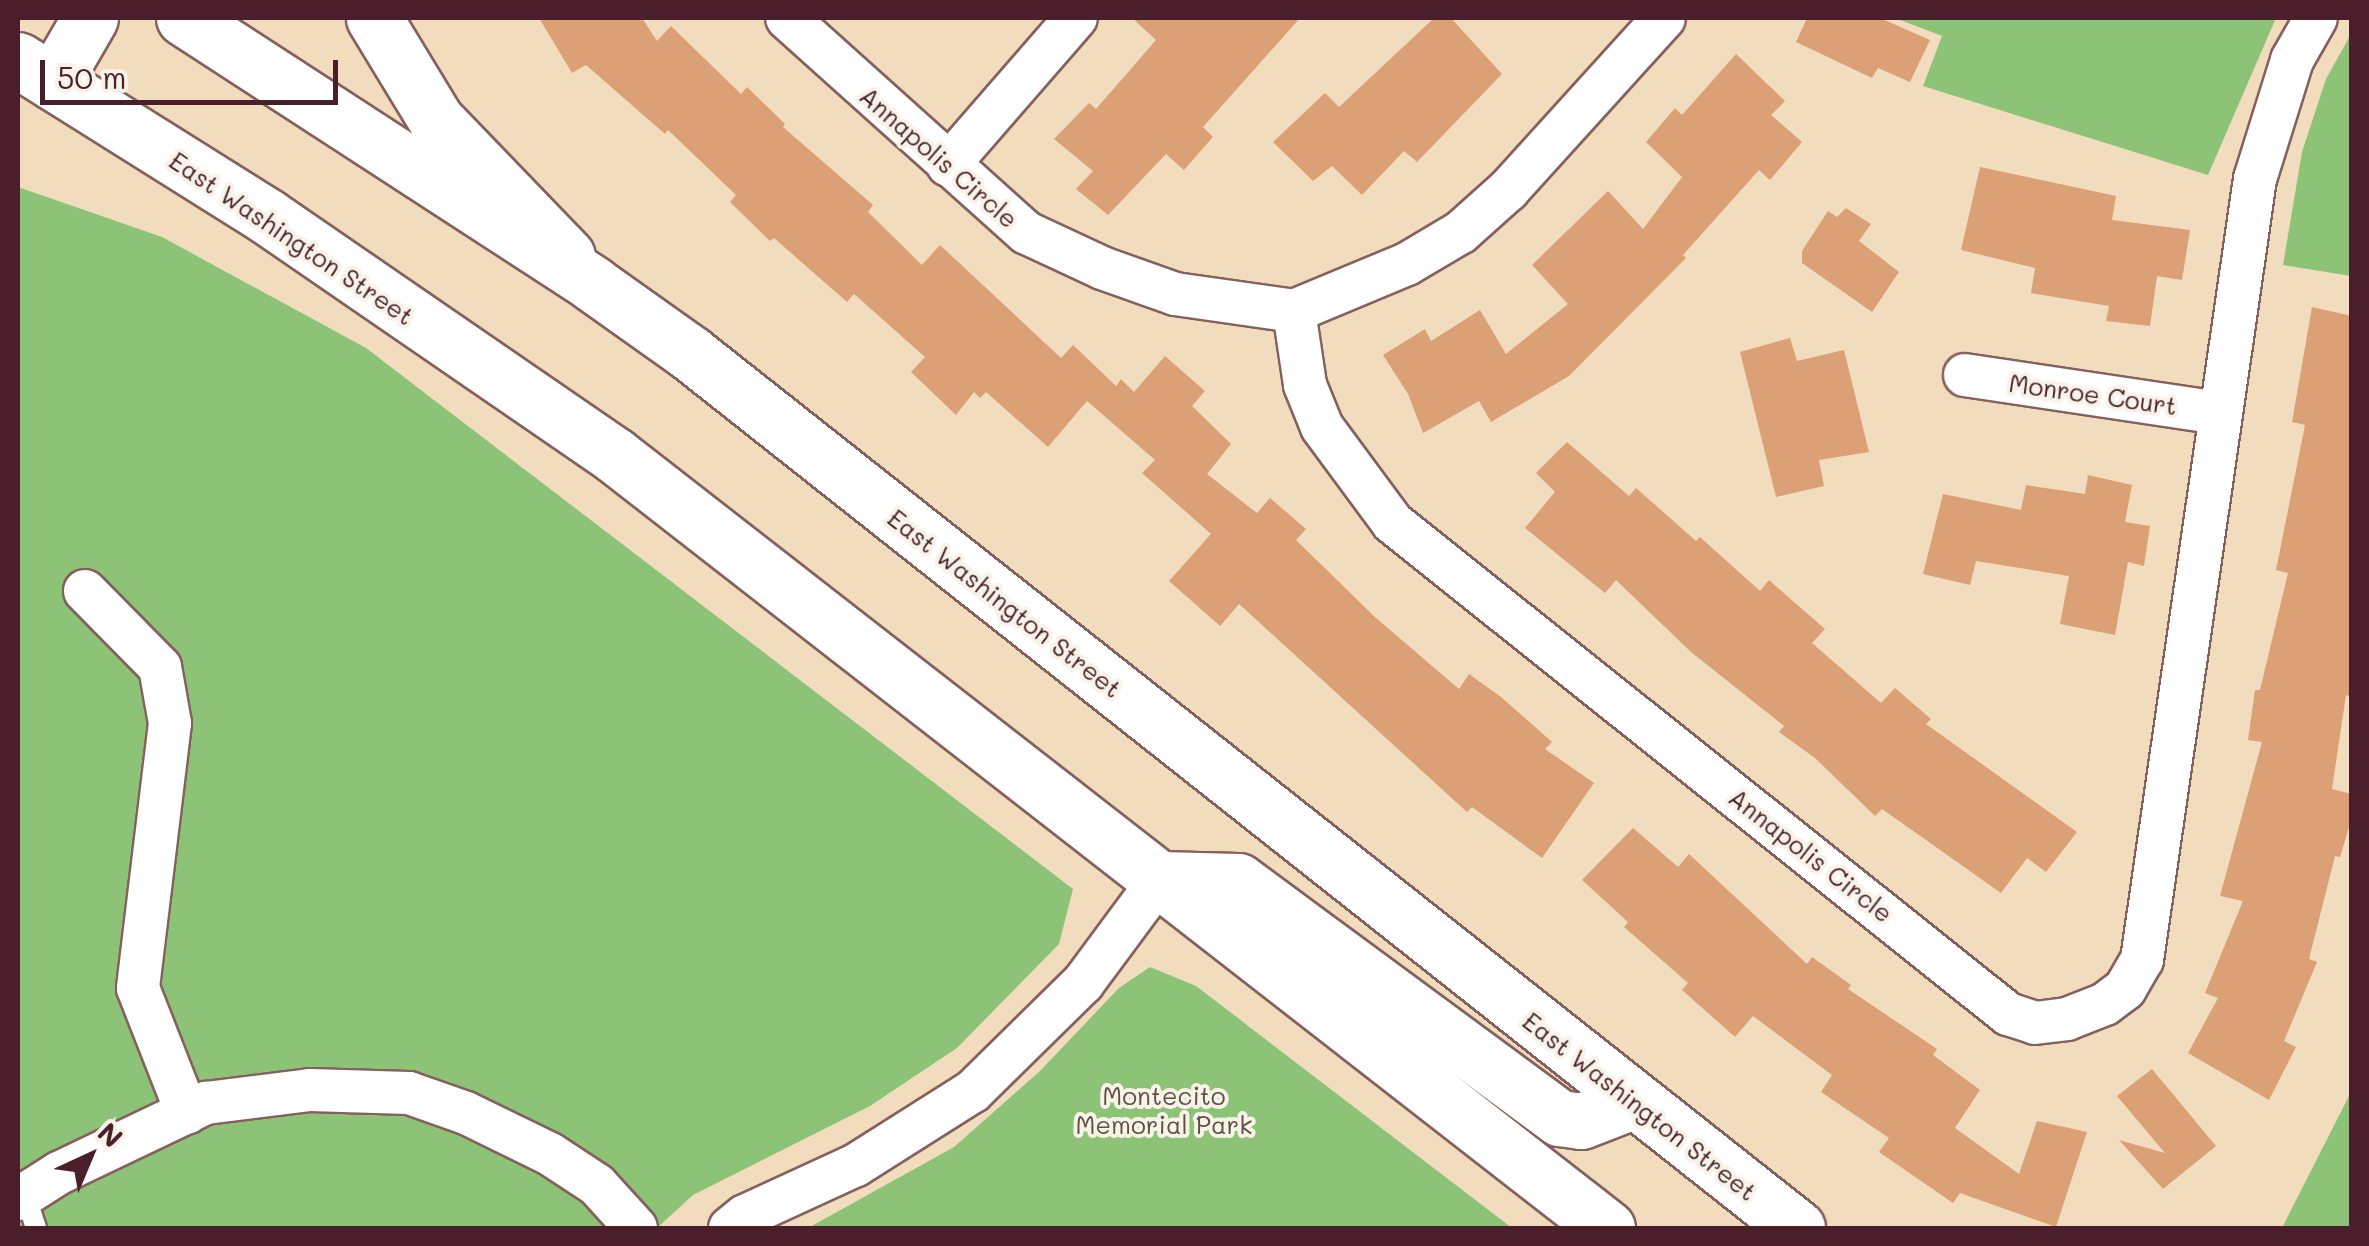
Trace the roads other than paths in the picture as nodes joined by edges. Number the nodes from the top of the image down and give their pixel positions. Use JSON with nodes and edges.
{"nodes":[{"id":1,"x":90,"y":18,"type":"edge"},
{"id":2,"x":184,"y":18,"type":"edge"},
{"id":3,"x":374,"y":18,"type":"edge"},
{"id":4,"x":788,"y":18,"type":"edge"},
{"id":5,"x":1076,"y":18,"type":"edge"},
{"id":6,"x":1664,"y":18,"type":"edge"},
{"id":7,"x":2316,"y":18,"type":"edge"},
{"id":8,"x":35,"y":71,"type":"edge"},
{"id":9,"x":948,"y":165,"type":"junction"},
{"id":10,"x":593,"y":284,"type":"junction"},
{"id":11,"x":1294,"y":311,"type":"junction"},
{"id":12,"x":1965,"y":375,"type":"dead end"},
{"id":13,"x":2220,"y":413,"type":"junction"},
{"id":14,"x":85,"y":591,"type":"dead end"},
{"id":15,"x":1160,"y":879,"type":"junction"},
{"id":16,"x":1633,"y":1100,"type":"junction"},
{"id":17,"x":186,"y":1113,"type":"junction"},
{"id":18,"x":26,"y":1207,"type":"edge"},
{"id":19,"x":636,"y":1228,"type":"edge"},
{"id":20,"x":730,"y":1228,"type":"edge"},
{"id":21,"x":1607,"y":1228,"type":"edge"},
{"id":22,"x":1797,"y":1228,"type":"edge"}],
"edges":[{"from":1,"to":8,"type":"main road"},
{"from":2,"to":10,"type":"main road","name":"East Washington Street"},
{"from":3,"to":10,"type":"main road"},
{"from":4,"to":9,"type":"street","name":"Annapolis Circle"},
{"from":5,"to":9,"type":"street"},
{"from":6,"to":11,"type":"street"},
{"from":7,"to":13,"type":"street","name":"Annapolis Circle"},
{"from":8,"to":15,"type":"main road","name":"East Washington Street"},
{"from":9,"to":11,"type":"street","name":"Annapolis Circle"},
{"from":10,"to":16,"type":"main road","name":"East Washington Street"},
{"from":11,"to":13,"type":"street","name":"Annapolis Circle"},
{"from":12,"to":13,"type":"street","name":"Monroe Court"},
{"from":14,"to":17,"type":"street"},
{"from":15,"to":16,"type":"main road"},
{"from":15,"to":20,"type":"street"},
{"from":15,"to":21,"type":"main road","name":"East Washington Street"},
{"from":16,"to":22,"type":"main road","name":"East Washington Street"},
{"from":17,"to":18,"type":"street"},
{"from":17,"to":19,"type":"street"}]}
